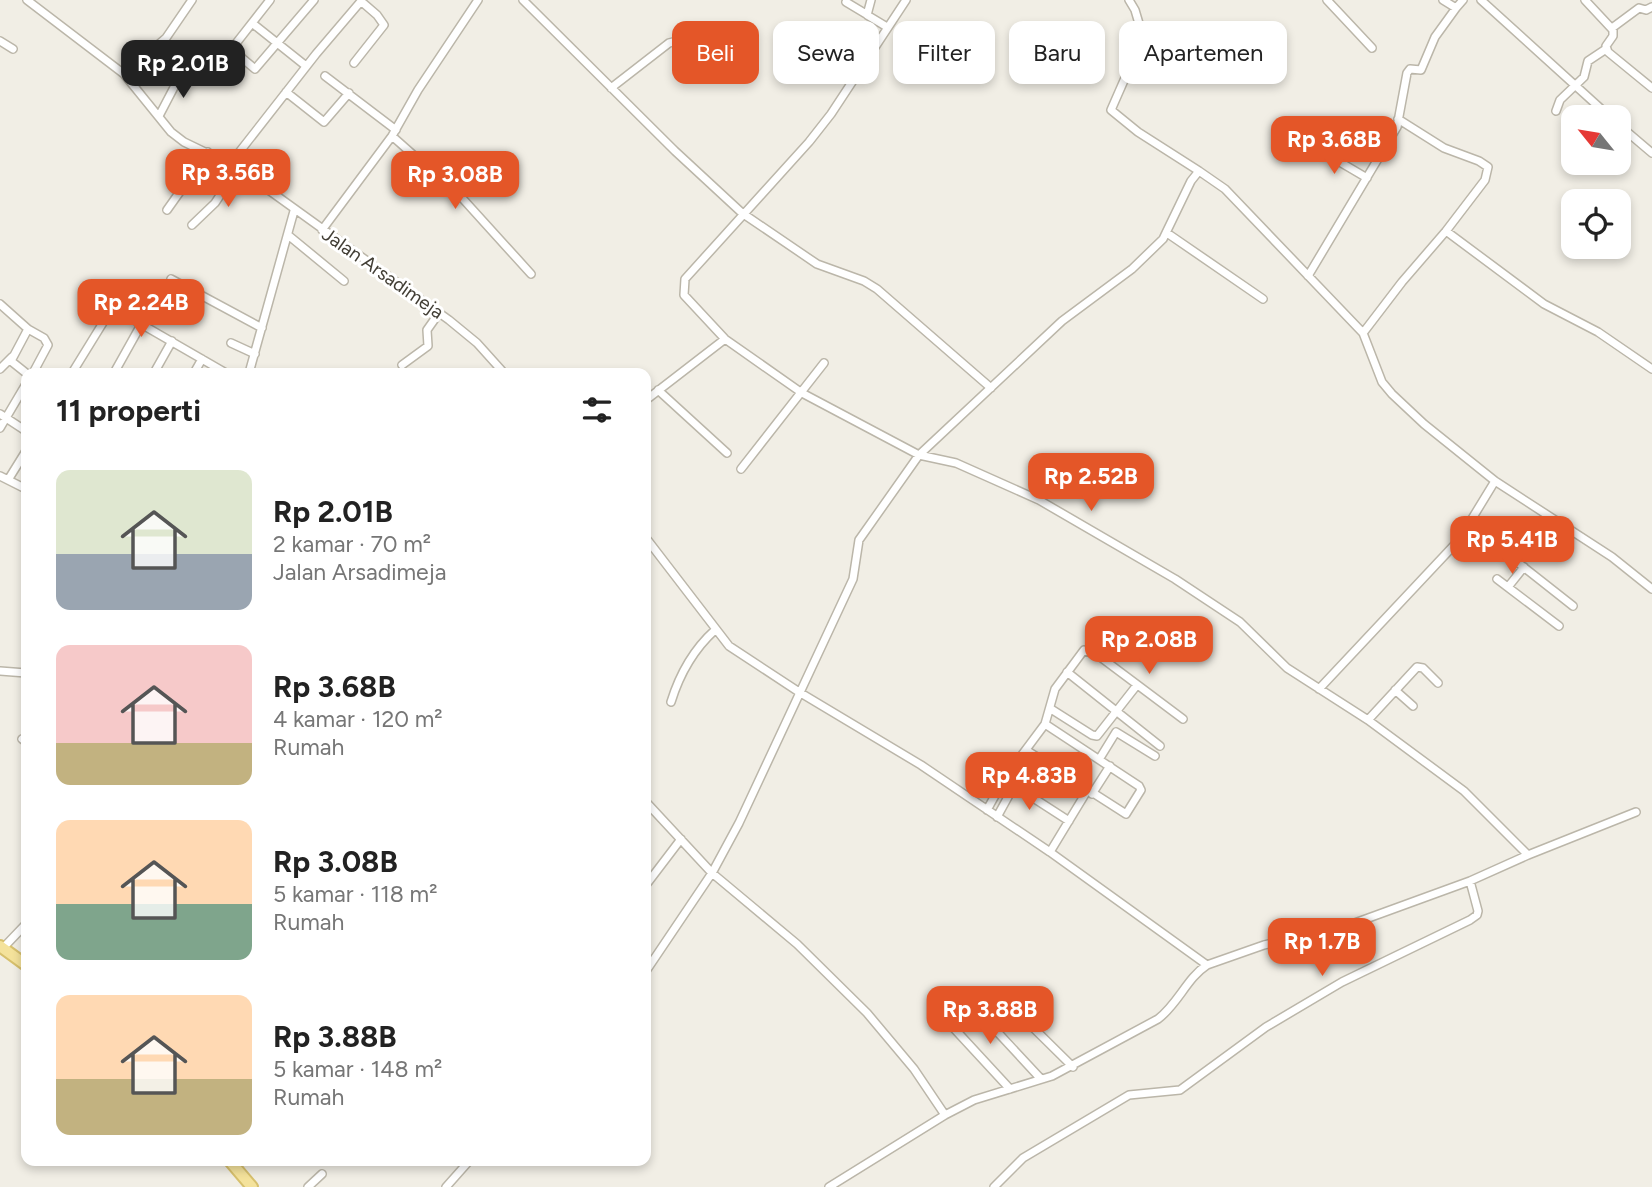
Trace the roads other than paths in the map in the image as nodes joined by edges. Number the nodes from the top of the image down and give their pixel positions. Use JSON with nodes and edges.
{"nodes":[{"id":1,"x":27,"y":0,"type":"edge"},
{"id":2,"x":192,"y":0,"type":"edge"},
{"id":3,"x":270,"y":0,"type":"edge"},
{"id":4,"x":314,"y":0,"type":"edge"},
{"id":5,"x":478,"y":0,"type":"edge"},
{"id":6,"x":523,"y":0,"type":"edge"},
{"id":7,"x":871,"y":0,"type":"edge"},
{"id":8,"x":906,"y":0,"type":"edge"},
{"id":9,"x":1129,"y":0,"type":"edge"},
{"id":10,"x":1328,"y":0,"type":"edge"},
{"id":11,"x":1443,"y":0,"type":"edge"},
{"id":12,"x":1463,"y":0,"type":"edge"},
{"id":13,"x":1481,"y":0,"type":"edge"},
{"id":14,"x":1585,"y":0,"type":"edge"},
{"id":15,"x":362,"y":1,"type":"edge"},
{"id":16,"x":846,"y":2,"type":"dead end"},
{"id":17,"x":1652,"y":7,"type":"edge"},
{"id":18,"x":1456,"y":8,"type":"junction"},
{"id":19,"x":866,"y":13,"type":"junction"},
{"id":20,"x":252,"y":23,"type":"junction"},
{"id":21,"x":887,"y":27,"type":"junction"},
{"id":22,"x":1612,"y":28,"type":"junction"},
{"id":23,"x":0,"y":41,"type":"edge"},
{"id":24,"x":279,"y":42,"type":"junction"},
{"id":25,"x":672,"y":42,"type":"edge"},
{"id":26,"x":1372,"y":48,"type":"dead end"},
{"id":27,"x":13,"y":49,"type":"dead end"},
{"id":28,"x":1606,"y":49,"type":"junction"},
{"id":29,"x":354,"y":63,"type":"dead end"},
{"id":30,"x":306,"y":66,"type":"junction"},
{"id":31,"x":182,"y":72,"type":"dead end"},
{"id":32,"x":124,"y":74,"type":"junction"},
{"id":33,"x":325,"y":76,"type":"dead end"},
{"id":34,"x":1576,"y":86,"type":"junction"},
{"id":35,"x":611,"y":88,"type":"junction"},
{"id":36,"x":1652,"y":88,"type":"edge"},
{"id":37,"x":286,"y":92,"type":"junction"},
{"id":38,"x":349,"y":93,"type":"junction"},
{"id":39,"x":1597,"y":105,"type":"edge"},
{"id":40,"x":1556,"y":111,"type":"dead end"},
{"id":41,"x":159,"y":116,"type":"junction"},
{"id":42,"x":1398,"y":118,"type":"junction"},
{"id":43,"x":394,"y":133,"type":"junction"},
{"id":44,"x":1631,"y":135,"type":"edge"},
{"id":45,"x":1316,"y":148,"type":"dead end"},
{"id":46,"x":208,"y":152,"type":"junction"},
{"id":47,"x":1652,"y":153,"type":"edge"},
{"id":48,"x":230,"y":164,"type":"junction"},
{"id":49,"x":238,"y":169,"type":"junction"},
{"id":50,"x":1199,"y":171,"type":"junction"},
{"id":51,"x":1367,"y":178,"type":"junction"},
{"id":52,"x":167,"y":210,"type":"dead end"},
{"id":53,"x":295,"y":211,"type":"junction"},
{"id":54,"x":742,"y":213,"type":"junction"},
{"id":55,"x":191,"y":225,"type":"dead end"},
{"id":56,"x":322,"y":230,"type":"junction"},
{"id":57,"x":1446,"y":231,"type":"junction"},
{"id":58,"x":1167,"y":233,"type":"junction"},
{"id":59,"x":288,"y":235,"type":"junction"},
{"id":60,"x":531,"y":274,"type":"dead end"},
{"id":61,"x":1308,"y":276,"type":"junction"},
{"id":62,"x":170,"y":279,"type":"dead end"},
{"id":63,"x":344,"y":281,"type":"dead end"},
{"id":64,"x":1263,"y":299,"type":"dead end"},
{"id":65,"x":0,"y":304,"type":"edge"},
{"id":66,"x":439,"y":313,"type":"junction"},
{"id":67,"x":142,"y":323,"type":"junction"},
{"id":68,"x":262,"y":328,"type":"junction"},
{"id":69,"x":28,"y":329,"type":"junction"},
{"id":70,"x":1363,"y":333,"type":"junction"},
{"id":71,"x":725,"y":340,"type":"junction"},
{"id":72,"x":172,"y":341,"type":"junction"},
{"id":73,"x":231,"y":343,"type":"dead end"},
{"id":74,"x":255,"y":355,"type":"junction"},
{"id":75,"x":12,"y":357,"type":"junction"},
{"id":76,"x":202,"y":359,"type":"junction"},
{"id":77,"x":824,"y":363,"type":"dead end"},
{"id":78,"x":402,"y":365,"type":"dead end"},
{"id":79,"x":36,"y":368,"type":"edge"},
{"id":80,"x":75,"y":368,"type":"edge"},
{"id":81,"x":117,"y":368,"type":"edge"},
{"id":82,"x":157,"y":368,"type":"edge"},
{"id":83,"x":197,"y":368,"type":"edge"},
{"id":84,"x":217,"y":368,"type":"edge"},
{"id":85,"x":251,"y":368,"type":"edge"},
{"id":86,"x":500,"y":368,"type":"edge"},
{"id":87,"x":0,"y":369,"type":"edge"},
{"id":88,"x":1652,"y":369,"type":"edge"},
{"id":89,"x":21,"y":370,"type":"edge"},
{"id":90,"x":991,"y":388,"type":"junction"},
{"id":91,"x":658,"y":390,"type":"junction"},
{"id":92,"x":21,"y":391,"type":"edge"},
{"id":93,"x":802,"y":393,"type":"junction"},
{"id":94,"x":651,"y":396,"type":"edge"},
{"id":95,"x":3,"y":416,"type":"edge"},
{"id":96,"x":0,"y":428,"type":"edge"},
{"id":97,"x":21,"y":428,"type":"edge"},
{"id":98,"x":727,"y":453,"type":"dead end"},
{"id":99,"x":919,"y":455,"type":"junction"},
{"id":100,"x":21,"y":456,"type":"edge"},
{"id":101,"x":741,"y":469,"type":"dead end"},
{"id":102,"x":4,"y":478,"type":"edge"},
{"id":103,"x":1495,"y":481,"type":"junction"},
{"id":104,"x":21,"y":486,"type":"edge"},
{"id":105,"x":1469,"y":524,"type":"junction"},
{"id":106,"x":651,"y":545,"type":"edge"},
{"id":107,"x":1524,"y":567,"type":"junction"},
{"id":108,"x":1497,"y":579,"type":"dead end"},
{"id":109,"x":1508,"y":587,"type":"junction"},
{"id":110,"x":1652,"y":589,"type":"edge"},
{"id":111,"x":1573,"y":606,"type":"dead end"},
{"id":112,"x":1559,"y":626,"type":"dead end"},
{"id":113,"x":715,"y":631,"type":"junction"},
{"id":114,"x":0,"y":671,"type":"edge"},
{"id":115,"x":1067,"y":672,"type":"junction"},
{"id":116,"x":21,"y":673,"type":"edge"},
{"id":117,"x":1438,"y":683,"type":"dead end"},
{"id":118,"x":1137,"y":685,"type":"junction"},
{"id":119,"x":1319,"y":689,"type":"junction"},
{"id":120,"x":1395,"y":690,"type":"junction"},
{"id":121,"x":799,"y":692,"type":"junction"},
{"id":122,"x":671,"y":702,"type":"dead end"},
{"id":123,"x":1413,"y":706,"type":"dead end"},
{"id":124,"x":1051,"y":709,"type":"junction"},
{"id":125,"x":1117,"y":712,"type":"junction"},
{"id":126,"x":1183,"y":719,"type":"dead end"},
{"id":127,"x":1368,"y":720,"type":"junction"},
{"id":128,"x":1045,"y":723,"type":"junction"},
{"id":129,"x":1160,"y":746,"type":"dead end"},
{"id":130,"x":1026,"y":750,"type":"junction"},
{"id":131,"x":1155,"y":756,"type":"dead end"},
{"id":132,"x":1100,"y":758,"type":"junction"},
{"id":133,"x":1110,"y":766,"type":"junction"},
{"id":134,"x":1004,"y":779,"type":"junction"},
{"id":135,"x":1014,"y":786,"type":"junction"},
{"id":136,"x":1089,"y":793,"type":"junction"},
{"id":137,"x":651,"y":807,"type":"edge"},
{"id":138,"x":987,"y":810,"type":"junction"},
{"id":139,"x":1636,"y":812,"type":"dead end"},
{"id":140,"x":997,"y":817,"type":"junction"},
{"id":141,"x":1069,"y":821,"type":"junction"},
{"id":142,"x":681,"y":839,"type":"junction"},
{"id":143,"x":1050,"y":852,"type":"junction"},
{"id":144,"x":1528,"y":856,"type":"junction"},
{"id":145,"x":712,"y":873,"type":"junction"},
{"id":146,"x":651,"y":879,"type":"edge"},
{"id":147,"x":1470,"y":881,"type":"junction"},
{"id":148,"x":21,"y":929,"type":"edge"},
{"id":149,"x":2,"y":947,"type":"edge"},
{"id":150,"x":21,"y":960,"type":"edge"},
{"id":151,"x":651,"y":964,"type":"edge"},
{"id":152,"x":1207,"y":965,"type":"junction"},
{"id":153,"x":976,"y":1009,"type":"junction"},
{"id":154,"x":1073,"y":1067,"type":"junction"},
{"id":155,"x":1041,"y":1079,"type":"junction"},
{"id":156,"x":1010,"y":1088,"type":"junction"},
{"id":157,"x":945,"y":1115,"type":"junction"},
{"id":158,"x":234,"y":1166,"type":"edge"},
{"id":159,"x":465,"y":1166,"type":"edge"},
{"id":160,"x":322,"y":1174,"type":"dead end"},
{"id":161,"x":252,"y":1187,"type":"edge"},
{"id":162,"x":308,"y":1187,"type":"edge"},
{"id":163,"x":446,"y":1187,"type":"edge"},
{"id":164,"x":830,"y":1187,"type":"edge"},
{"id":165,"x":994,"y":1187,"type":"edge"}],
"edges":[{"from":1,"to":32,"type":"street","name":"Jalan Arsadimeja"},
{"from":2,"to":32,"type":"street"},
{"from":3,"to":20,"type":"street"},
{"from":4,"to":24,"type":"street"},
{"from":5,"to":43,"type":"street"},
{"from":6,"to":35,"type":"street"},
{"from":7,"to":19,"type":"street"},
{"from":8,"to":21,"type":"street"},
{"from":9,"to":50,"type":"street"},
{"from":10,"to":26,"type":"street"},
{"from":11,"to":18,"type":"street"},
{"from":12,"to":18,"type":"street"},
{"from":13,"to":34,"type":"street"},
{"from":14,"to":22,"type":"street"},
{"from":15,"to":29,"type":"street"},
{"from":15,"to":30,"type":"street"},
{"from":16,"to":19,"type":"street"},
{"from":17,"to":22,"type":"street"},
{"from":18,"to":42,"type":"street"},
{"from":19,"to":21,"type":"street"},
{"from":20,"to":24,"type":"street"},
{"from":20,"to":24,"type":"street"},
{"from":21,"to":54,"type":"street"},
{"from":22,"to":28,"type":"street"},
{"from":23,"to":27,"type":"street"},
{"from":24,"to":30,"type":"street"},
{"from":25,"to":35,"type":"street"},
{"from":28,"to":34,"type":"street"},
{"from":28,"to":36,"type":"street"},
{"from":30,"to":37,"type":"street"},
{"from":31,"to":41,"type":"street"},
{"from":32,"to":41,"type":"street","name":"Jalan Arsadimeja"},
{"from":33,"to":38,"type":"street"},
{"from":34,"to":39,"type":"street"},
{"from":34,"to":40,"type":"street"},
{"from":35,"to":54,"type":"street"},
{"from":37,"to":38,"type":"street"},
{"from":37,"to":48,"type":"street"},
{"from":38,"to":43,"type":"street"},
{"from":41,"to":46,"type":"street","name":"Jalan Arsadimeja"},
{"from":42,"to":51,"type":"street"},
{"from":42,"to":57,"type":"street"},
{"from":43,"to":56,"type":"street"},
{"from":43,"to":60,"type":"street"},
{"from":44,"to":47,"type":"street"},
{"from":45,"to":51,"type":"street"},
{"from":46,"to":48,"type":"street","name":"Jalan Arsadimeja"},
{"from":46,"to":52,"type":"street"},
{"from":48,"to":49,"type":"street","name":"Jalan Arsadimeja"},
{"from":49,"to":53,"type":"street","name":"Jalan Arsadimeja"},
{"from":49,"to":55,"type":"street"},
{"from":50,"to":58,"type":"street"},
{"from":50,"to":61,"type":"street"},
{"from":51,"to":61,"type":"street"},
{"from":53,"to":56,"type":"street","name":"Jalan Arsadimeja"},
{"from":53,"to":59,"type":"street"},
{"from":54,"to":71,"type":"street"},
{"from":54,"to":90,"type":"street"},
{"from":56,"to":66,"type":"street","name":"Jalan Arsadimeja"},
{"from":57,"to":70,"type":"street"},
{"from":57,"to":88,"type":"street"},
{"from":58,"to":64,"type":"street"},
{"from":58,"to":90,"type":"street"},
{"from":59,"to":63,"type":"street"},
{"from":59,"to":68,"type":"street"},
{"from":61,"to":70,"type":"street"},
{"from":62,"to":68,"type":"street"},
{"from":65,"to":69,"type":"street"},
{"from":66,"to":78,"type":"street"},
{"from":66,"to":86,"type":"street","name":"Jalan Arsadimeja"},
{"from":67,"to":72,"type":"street"},
{"from":67,"to":80,"type":"street"},
{"from":67,"to":81,"type":"street"},
{"from":68,"to":74,"type":"street"},
{"from":69,"to":75,"type":"street"},
{"from":69,"to":79,"type":"street"},
{"from":70,"to":103,"type":"street"},
{"from":71,"to":91,"type":"street"},
{"from":71,"to":93,"type":"street"},
{"from":72,"to":76,"type":"street"},
{"from":72,"to":82,"type":"street"},
{"from":73,"to":74,"type":"street"},
{"from":74,"to":85,"type":"street"},
{"from":75,"to":87,"type":"street"},
{"from":75,"to":89,"type":"street"},
{"from":76,"to":83,"type":"street"},
{"from":76,"to":84,"type":"street"},
{"from":77,"to":93,"type":"street"},
{"from":90,"to":99,"type":"street"},
{"from":91,"to":94,"type":"street"},
{"from":91,"to":98,"type":"street"},
{"from":92,"to":95,"type":"street"},
{"from":93,"to":99,"type":"street"},
{"from":93,"to":101,"type":"street"},
{"from":95,"to":96,"type":"street"},
{"from":95,"to":97,"type":"street"},
{"from":99,"to":119,"type":"street"},
{"from":99,"to":121,"type":"street"},
{"from":100,"to":102,"type":"street"},
{"from":102,"to":104,"type":"street"},
{"from":103,"to":105,"type":"street"},
{"from":103,"to":110,"type":"street"},
{"from":105,"to":107,"type":"street"},
{"from":105,"to":119,"type":"street"},
{"from":106,"to":113,"type":"street"},
{"from":107,"to":109,"type":"street"},
{"from":107,"to":111,"type":"street"},
{"from":108,"to":109,"type":"street"},
{"from":109,"to":112,"type":"street"},
{"from":113,"to":121,"type":"street"},
{"from":113,"to":122,"type":"street"},
{"from":114,"to":116,"type":"street"},
{"from":115,"to":118,"type":"street"},
{"from":115,"to":124,"type":"street"},
{"from":115,"to":125,"type":"street"},
{"from":117,"to":120,"type":"street"},
{"from":118,"to":125,"type":"street"},
{"from":118,"to":126,"type":"street"},
{"from":119,"to":127,"type":"street"},
{"from":120,"to":123,"type":"street"},
{"from":120,"to":127,"type":"street"},
{"from":121,"to":138,"type":"street"},
{"from":121,"to":145,"type":"street"},
{"from":124,"to":125,"type":"street"},
{"from":124,"to":128,"type":"street"},
{"from":125,"to":129,"type":"street"},
{"from":127,"to":144,"type":"street"},
{"from":128,"to":130,"type":"street"},
{"from":128,"to":132,"type":"street"},
{"from":130,"to":134,"type":"street"},
{"from":130,"to":136,"type":"street"},
{"from":131,"to":132,"type":"street"},
{"from":132,"to":133,"type":"street"},
{"from":133,"to":136,"type":"street"},
{"from":133,"to":136,"type":"street"},
{"from":134,"to":135,"type":"street"},
{"from":134,"to":138,"type":"street"},
{"from":135,"to":140,"type":"street"},
{"from":135,"to":141,"type":"street"},
{"from":136,"to":141,"type":"street"},
{"from":137,"to":142,"type":"street"},
{"from":138,"to":140,"type":"street"},
{"from":139,"to":144,"type":"street"},
{"from":140,"to":143,"type":"street"},
{"from":141,"to":143,"type":"street"},
{"from":142,"to":145,"type":"street"},
{"from":142,"to":146,"type":"street"},
{"from":143,"to":152,"type":"street"},
{"from":144,"to":147,"type":"street"},
{"from":145,"to":151,"type":"street"},
{"from":145,"to":157,"type":"street"},
{"from":147,"to":152,"type":"street"},
{"from":147,"to":165,"type":"street"},
{"from":148,"to":149,"type":"street"},
{"from":149,"to":150,"type":"main road"},
{"from":152,"to":154,"type":"street"},
{"from":153,"to":154,"type":"street"},
{"from":153,"to":155,"type":"street"},
{"from":153,"to":156,"type":"street"},
{"from":154,"to":155,"type":"street"},
{"from":155,"to":156,"type":"street"},
{"from":156,"to":157,"type":"street"},
{"from":157,"to":164,"type":"street"},
{"from":158,"to":161,"type":"main road"},
{"from":159,"to":163,"type":"street"},
{"from":160,"to":162,"type":"street"}]}
